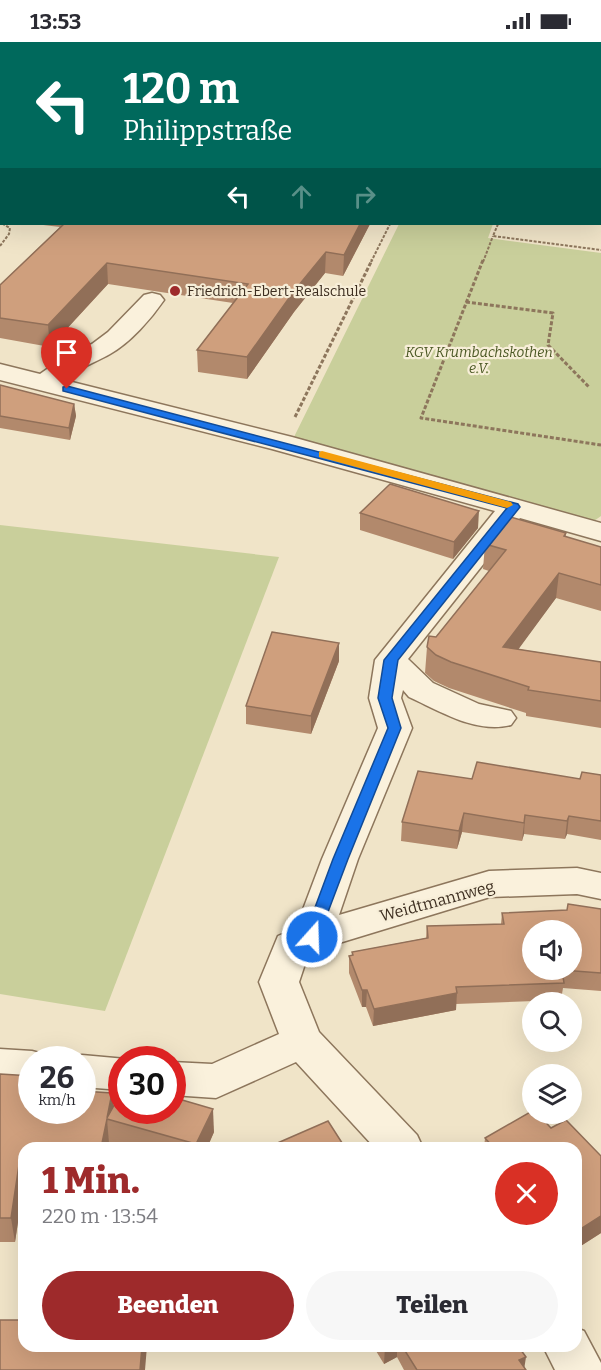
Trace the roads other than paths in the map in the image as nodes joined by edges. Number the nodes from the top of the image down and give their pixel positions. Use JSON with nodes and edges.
{"nodes":[{"id":1,"x":152,"y":300,"type":"dead end"},
{"id":2,"x":22,"y":378,"type":"edge"},
{"id":3,"x":0,"y":396,"type":"edge"},
{"id":4,"x":514,"y":507,"type":"junction"},
{"id":5,"x":601,"y":532,"type":"edge"},
{"id":6,"x":391,"y":660,"type":"junction"},
{"id":7,"x":499,"y":718,"type":"dead end"},
{"id":8,"x":601,"y":886,"type":"edge"},
{"id":9,"x":312,"y":937,"type":"junction"},
{"id":10,"x":302,"y":1041,"type":"junction"},
{"id":11,"x":0,"y":1065,"type":"edge"},
{"id":12,"x":18,"y":1066,"type":"edge"},
{"id":13,"x":186,"y":1079,"type":"edge"},
{"id":14,"x":396,"y":1142,"type":"edge"},
{"id":15,"x":570,"y":1352,"type":"edge"},
{"id":16,"x":580,"y":1370,"type":"edge"}],
"edges":[{"from":1,"to":2,"type":"street"},
{"from":2,"to":3,"type":"street"},
{"from":2,"to":4,"type":"street"},
{"from":4,"to":5,"type":"street"},
{"from":4,"to":6,"type":"street"},
{"from":6,"to":7,"type":"street"},
{"from":6,"to":9,"type":"street"},
{"from":8,"to":9,"type":"street","name":"Weidtmannweg"},
{"from":9,"to":10,"type":"street","name":"Weidtmannweg"},
{"from":10,"to":13,"type":"street"},
{"from":10,"to":14,"type":"street"},
{"from":11,"to":12,"type":"street"},
{"from":15,"to":16,"type":"street"}]}
